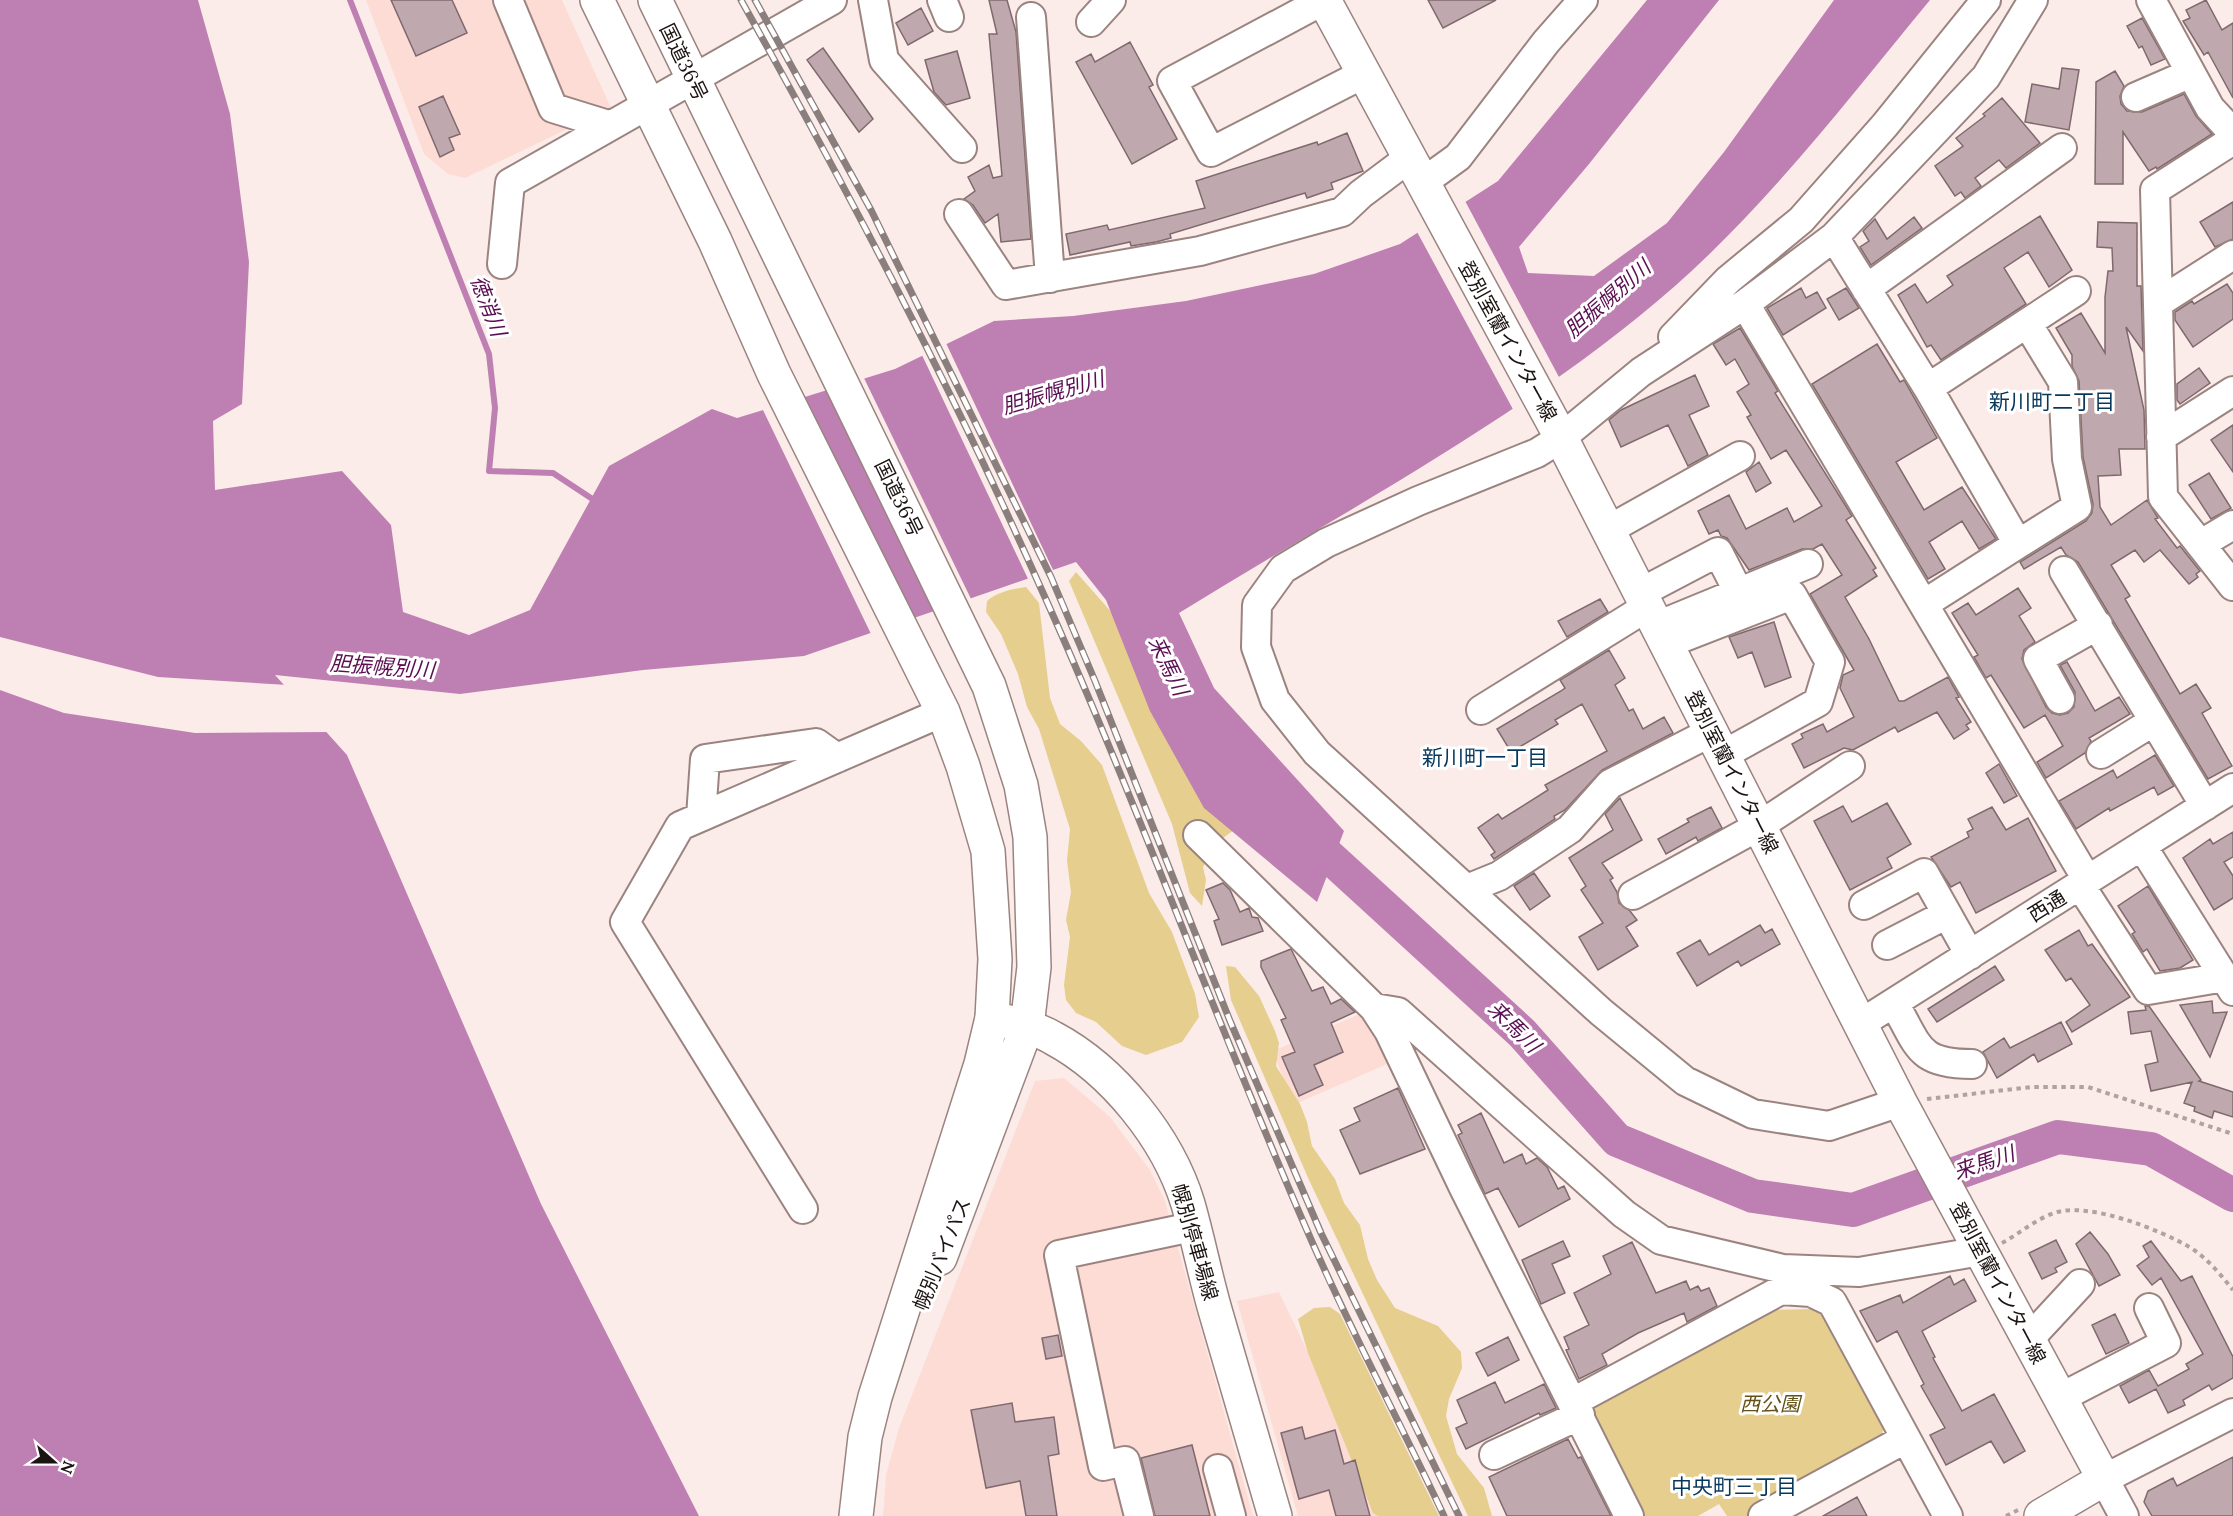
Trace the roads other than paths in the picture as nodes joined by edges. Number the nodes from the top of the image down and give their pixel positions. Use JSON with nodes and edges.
{"nodes":[{"id":1,"x":508,"y":0,"type":"edge"},
{"id":2,"x":597,"y":0,"type":"edge"},
{"id":3,"x":655,"y":0,"type":"edge"},
{"id":4,"x":832,"y":0,"type":"edge"},
{"id":5,"x":873,"y":0,"type":"edge"},
{"id":6,"x":1111,"y":0,"type":"edge"},
{"id":7,"x":1324,"y":0,"type":"edge"},
{"id":8,"x":1583,"y":0,"type":"edge"},
{"id":9,"x":1986,"y":0,"type":"edge"},
{"id":10,"x":2033,"y":0,"type":"edge"},
{"id":11,"x":2151,"y":0,"type":"edge"},
{"id":12,"x":1031,"y":17,"type":"dead end"},
{"id":13,"x":1091,"y":22,"type":"dead end"},
{"id":14,"x":1363,"y":74,"type":"junction"},
{"id":15,"x":2189,"y":74,"type":"junction"},
{"id":16,"x":693,"y":80,"type":"junction"},
{"id":17,"x":2136,"y":97,"type":"dead end"},
{"id":18,"x":646,"y":104,"type":"junction"},
{"id":19,"x":608,"y":125,"type":"junction"},
{"id":20,"x":2233,"y":133,"type":"edge"},
{"id":21,"x":2233,"y":140,"type":"edge"},
{"id":22,"x":962,"y":148,"type":"dead end"},
{"id":23,"x":2062,"y":148,"type":"dead end"},
{"id":24,"x":1419,"y":178,"type":"junction"},
{"id":25,"x":958,"y":214,"type":"dead end"},
{"id":26,"x":1834,"y":237,"type":"junction"},
{"id":27,"x":2233,"y":255,"type":"edge"},
{"id":28,"x":502,"y":264,"type":"dead end"},
{"id":29,"x":1050,"y":278,"type":"junction"},
{"id":30,"x":1866,"y":289,"type":"junction"},
{"id":31,"x":2076,"y":291,"type":"dead end"},
{"id":32,"x":1744,"y":303,"type":"junction"},
{"id":33,"x":2158,"y":303,"type":"junction"},
{"id":34,"x":2027,"y":323,"type":"junction"},
{"id":35,"x":1641,"y":372,"type":"junction"},
{"id":36,"x":1928,"y":388,"type":"junction"},
{"id":37,"x":2233,"y":392,"type":"edge"},
{"id":38,"x":1558,"y":432,"type":"junction"},
{"id":39,"x":2161,"y":437,"type":"junction"},
{"id":40,"x":1740,"y":456,"type":"dead end"},
{"id":41,"x":2233,"y":525,"type":"edge"},
{"id":42,"x":1608,"y":530,"type":"junction"},
{"id":43,"x":2018,"y":544,"type":"junction"},
{"id":44,"x":2201,"y":544,"type":"junction"},
{"id":45,"x":1808,"y":564,"type":"dead end"},
{"id":46,"x":2064,"y":571,"type":"dead end"},
{"id":47,"x":2233,"y":586,"type":"edge"},
{"id":48,"x":1738,"y":591,"type":"junction"},
{"id":49,"x":1924,"y":604,"type":"junction"},
{"id":50,"x":1653,"y":617,"type":"junction"},
{"id":51,"x":2098,"y":625,"type":"junction"},
{"id":52,"x":2060,"y":699,"type":"dead end"},
{"id":53,"x":1481,"y":710,"type":"dead end"},
{"id":54,"x":943,"y":712,"type":"junction"},
{"id":55,"x":2154,"y":721,"type":"junction"},
{"id":56,"x":1717,"y":744,"type":"junction"},
{"id":57,"x":2101,"y":754,"type":"dead end"},
{"id":58,"x":837,"y":758,"type":"junction"},
{"id":59,"x":1850,"y":766,"type":"dead end"},
{"id":60,"x":2233,"y":788,"type":"edge"},
{"id":61,"x":2205,"y":806,"type":"junction"},
{"id":62,"x":701,"y":817,"type":"junction"},
{"id":63,"x":1759,"y":826,"type":"junction"},
{"id":64,"x":1198,"y":835,"type":"dead end"},
{"id":65,"x":2142,"y":846,"type":"junction"},
{"id":66,"x":2084,"y":883,"type":"junction"},
{"id":67,"x":1467,"y":889,"type":"junction"},
{"id":68,"x":1633,"y":895,"type":"dead end"},
{"id":69,"x":1864,"y":905,"type":"dead end"},
{"id":70,"x":1947,"y":914,"type":"junction"},
{"id":71,"x":1887,"y":945,"type":"dead end"},
{"id":72,"x":1970,"y":955,"type":"junction"},
{"id":73,"x":2229,"y":984,"type":"edge"},
{"id":74,"x":1894,"y":1003,"type":"junction"},
{"id":75,"x":1374,"y":1008,"type":"junction"},
{"id":76,"x":992,"y":1018,"type":"junction"},
{"id":77,"x":1860,"y":1024,"type":"junction"},
{"id":78,"x":1027,"y":1026,"type":"junction"},
{"id":79,"x":1972,"y":1064,"type":"dead end"},
{"id":80,"x":1910,"y":1106,"type":"junction"},
{"id":81,"x":803,"y":1209,"type":"dead end"},
{"id":82,"x":1192,"y":1227,"type":"junction"},
{"id":83,"x":1984,"y":1244,"type":"junction"},
{"id":84,"x":1814,"y":1281,"type":"junction"},
{"id":85,"x":2080,"y":1284,"type":"dead end"},
{"id":86,"x":2149,"y":1308,"type":"dead end"},
{"id":87,"x":2028,"y":1339,"type":"junction"},
{"id":88,"x":2060,"y":1398,"type":"junction"},
{"id":89,"x":1576,"y":1409,"type":"junction"},
{"id":90,"x":2233,"y":1413,"type":"edge"},
{"id":91,"x":1905,"y":1439,"type":"junction"},
{"id":92,"x":1494,"y":1455,"type":"dead end"},
{"id":93,"x":1218,"y":1469,"type":"dead end"},
{"id":94,"x":2104,"y":1479,"type":"junction"},
{"id":95,"x":861,"y":1483,"type":"junction"},
{"id":96,"x":856,"y":1516,"type":"edge"},
{"id":97,"x":1139,"y":1516,"type":"edge"},
{"id":98,"x":1230,"y":1516,"type":"edge"},
{"id":99,"x":1275,"y":1516,"type":"edge"},
{"id":100,"x":1628,"y":1516,"type":"edge"},
{"id":101,"x":1763,"y":1516,"type":"edge"},
{"id":102,"x":1948,"y":1516,"type":"edge"},
{"id":103,"x":2041,"y":1516,"type":"edge"},
{"id":104,"x":2124,"y":1516,"type":"edge"}],
"edges":[{"from":1,"to":19,"type":"street"},
{"from":2,"to":18,"type":"main road"},
{"from":3,"to":16,"type":"main road","name":"国道36号"},
{"from":4,"to":16,"type":"street"},
{"from":5,"to":22,"type":"street"},
{"from":6,"to":13,"type":"street"},
{"from":7,"to":14,"type":"main road","name":"登別室蘭インター線"},
{"from":7,"to":14,"type":"street"},
{"from":8,"to":24,"type":"street"},
{"from":9,"to":35,"type":"street"},
{"from":10,"to":26,"type":"street"},
{"from":11,"to":15,"type":"street"},
{"from":12,"to":29,"type":"street"},
{"from":14,"to":24,"type":"main road","name":"登別室蘭インター線"},
{"from":15,"to":17,"type":"street"},
{"from":15,"to":20,"type":"street"},
{"from":16,"to":18,"type":"street"},
{"from":16,"to":78,"type":"main road","name":"国道36号"},
{"from":18,"to":19,"type":"street"},
{"from":18,"to":54,"type":"main road"},
{"from":19,"to":28,"type":"street"},
{"from":21,"to":33,"type":"street"},
{"from":23,"to":30,"type":"street"},
{"from":24,"to":29,"type":"street"},
{"from":24,"to":38,"type":"main road","name":"登別室蘭インター線"},
{"from":25,"to":29,"type":"street"},
{"from":26,"to":30,"type":"street"},
{"from":26,"to":32,"type":"street"},
{"from":27,"to":33,"type":"street"},
{"from":30,"to":36,"type":"street"},
{"from":31,"to":34,"type":"street"},
{"from":32,"to":35,"type":"street"},
{"from":32,"to":49,"type":"street"},
{"from":33,"to":39,"type":"street"},
{"from":34,"to":36,"type":"street"},
{"from":34,"to":43,"type":"street"},
{"from":35,"to":38,"type":"street"},
{"from":36,"to":43,"type":"street"},
{"from":37,"to":39,"type":"street"},
{"from":38,"to":42,"type":"main road","name":"登別室蘭インター線"},
{"from":38,"to":67,"type":"street"},
{"from":39,"to":44,"type":"street"},
{"from":40,"to":42,"type":"street"},
{"from":41,"to":44,"type":"street"},
{"from":42,"to":50,"type":"main road","name":"登別室蘭インター線"},
{"from":43,"to":49,"type":"street"},
{"from":44,"to":47,"type":"street"},
{"from":45,"to":48,"type":"street"},
{"from":46,"to":51,"type":"street"},
{"from":48,"to":50,"type":"street"},
{"from":48,"to":50,"type":"street"},
{"from":49,"to":66,"type":"street"},
{"from":50,"to":53,"type":"street"},
{"from":50,"to":56,"type":"main road","name":"登別室蘭インター線"},
{"from":50,"to":56,"type":"street"},
{"from":51,"to":52,"type":"street"},
{"from":51,"to":55,"type":"street"},
{"from":54,"to":58,"type":"street"},
{"from":54,"to":76,"type":"main road"},
{"from":55,"to":57,"type":"street"},
{"from":55,"to":61,"type":"street"},
{"from":56,"to":63,"type":"main road","name":"登別室蘭インター線"},
{"from":56,"to":67,"type":"street"},
{"from":58,"to":62,"type":"street"},
{"from":58,"to":62,"type":"street"},
{"from":59,"to":63,"type":"street"},
{"from":60,"to":61,"type":"street","name":"西通"},
{"from":61,"to":65,"type":"street","name":"西通"},
{"from":62,"to":81,"type":"street"},
{"from":63,"to":68,"type":"street"},
{"from":63,"to":77,"type":"main road","name":"登別室蘭インター線"},
{"from":64,"to":75,"type":"street"},
{"from":65,"to":66,"type":"street","name":"西通"},
{"from":65,"to":73,"type":"street"},
{"from":66,"to":72,"type":"street","name":"西通"},
{"from":66,"to":73,"type":"street"},
{"from":67,"to":80,"type":"street"},
{"from":69,"to":70,"type":"street"},
{"from":70,"to":71,"type":"street"},
{"from":70,"to":72,"type":"street"},
{"from":72,"to":74,"type":"street","name":"西通"},
{"from":74,"to":77,"type":"street","name":"西通"},
{"from":74,"to":79,"type":"street"},
{"from":75,"to":84,"type":"street"},
{"from":75,"to":89,"type":"street"},
{"from":76,"to":78,"type":"main road","name":"幌別停車場線"},
{"from":76,"to":95,"type":"main road","name":"幌別バイパス"},
{"from":77,"to":80,"type":"main road","name":"登別室蘭インター線"},
{"from":78,"to":82,"type":"main road","name":"幌別停車場線"},
{"from":78,"to":95,"type":"main road","name":"幌別バイパス"},
{"from":80,"to":83,"type":"main road","name":"登別室蘭インター線"},
{"from":82,"to":97,"type":"street"},
{"from":82,"to":99,"type":"main road","name":"幌別停車場線"},
{"from":83,"to":84,"type":"street"},
{"from":83,"to":87,"type":"main road","name":"登別室蘭インター線"},
{"from":84,"to":89,"type":"street"},
{"from":84,"to":91,"type":"street"},
{"from":85,"to":87,"type":"street"},
{"from":86,"to":88,"type":"street"},
{"from":87,"to":88,"type":"main road","name":"登別室蘭インター線"},
{"from":88,"to":94,"type":"main road","name":"登別室蘭インター線"},
{"from":89,"to":92,"type":"street"},
{"from":89,"to":100,"type":"street"},
{"from":90,"to":94,"type":"street"},
{"from":91,"to":101,"type":"street"},
{"from":91,"to":102,"type":"street"},
{"from":93,"to":98,"type":"street"},
{"from":94,"to":103,"type":"main road"},
{"from":94,"to":104,"type":"street"},
{"from":95,"to":96,"type":"main road","name":"幌別バイパス"}]}
